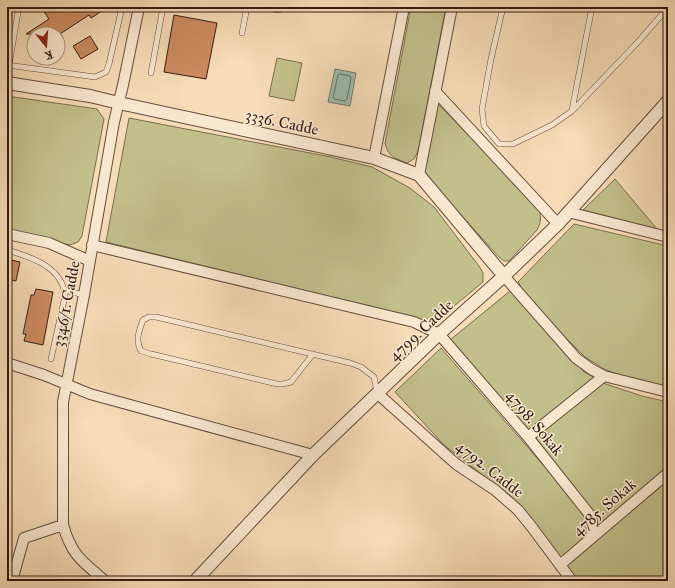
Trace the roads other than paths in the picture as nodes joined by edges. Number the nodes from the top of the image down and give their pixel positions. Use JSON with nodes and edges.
{"nodes":[{"id":1,"x":20,"y":7,"type":"edge"},
{"id":2,"x":122,"y":7,"type":"edge"},
{"id":3,"x":139,"y":7,"type":"edge"},
{"id":4,"x":163,"y":7,"type":"edge"},
{"id":5,"x":246,"y":7,"type":"edge"},
{"id":6,"x":262,"y":7,"type":"edge"},
{"id":7,"x":404,"y":7,"type":"edge"},
{"id":8,"x":452,"y":7,"type":"edge"},
{"id":9,"x":503,"y":7,"type":"edge"},
{"id":10,"x":592,"y":7,"type":"edge"},
{"id":11,"x":666,"y":7,"type":"edge"},
{"id":12,"x":279,"y":10,"type":"dead end"},
{"id":13,"x":242,"y":34,"type":"dead end"},
{"id":14,"x":8,"y":65,"type":"edge"},
{"id":15,"x":151,"y":73,"type":"dead end"},
{"id":16,"x":7,"y":84,"type":"edge"},
{"id":17,"x":435,"y":92,"type":"junction"},
{"id":18,"x":668,"y":101,"type":"edge"},
{"id":19,"x":119,"y":103,"type":"junction"},
{"id":20,"x":572,"y":110,"type":"junction"},
{"id":21,"x":374,"y":158,"type":"junction"},
{"id":22,"x":419,"y":175,"type":"junction"},
{"id":23,"x":568,"y":212,"type":"junction"},
{"id":24,"x":558,"y":224,"type":"junction"},
{"id":25,"x":7,"y":234,"type":"edge"},
{"id":26,"x":668,"y":237,"type":"edge"},
{"id":27,"x":92,"y":245,"type":"junction"},
{"id":28,"x":7,"y":250,"type":"edge"},
{"id":29,"x":90,"y":261,"type":"junction"},
{"id":30,"x":504,"y":276,"type":"junction"},
{"id":31,"x":64,"y":290,"type":"junction"},
{"id":32,"x":84,"y":295,"type":"junction"},
{"id":33,"x":439,"y":334,"type":"junction"},
{"id":34,"x":313,"y":354,"type":"junction"},
{"id":35,"x":51,"y":359,"type":"dead end"},
{"id":36,"x":7,"y":363,"type":"edge"},
{"id":37,"x":604,"y":376,"type":"junction"},
{"id":38,"x":66,"y":384,"type":"junction"},
{"id":39,"x":668,"y":392,"type":"edge"},
{"id":40,"x":377,"y":393,"type":"junction"},
{"id":41,"x":528,"y":438,"type":"junction"},
{"id":42,"x":313,"y":455,"type":"junction"},
{"id":43,"x":668,"y":472,"type":"edge"},
{"id":44,"x":63,"y":525,"type":"junction"},
{"id":45,"x":591,"y":538,"type":"junction"},
{"id":46,"x":560,"y":565,"type":"junction"},
{"id":47,"x":12,"y":581,"type":"edge"},
{"id":48,"x":105,"y":581,"type":"edge"},
{"id":49,"x":195,"y":581,"type":"edge"},
{"id":50,"x":572,"y":581,"type":"edge"}],
"edges":[{"from":1,"to":14,"type":"lane"},
{"from":2,"to":14,"type":"lane"},
{"from":3,"to":19,"type":"street","name":"3346/1. Cadde"},
{"from":4,"to":15,"type":"lane"},
{"from":5,"to":13,"type":"lane"},
{"from":6,"to":12,"type":"lane"},
{"from":7,"to":21,"type":"street"},
{"from":8,"to":17,"type":"street"},
{"from":9,"to":20,"type":"lane"},
{"from":10,"to":20,"type":"lane"},
{"from":11,"to":20,"type":"lane"},
{"from":16,"to":19,"type":"street","name":"3336. Cadde"},
{"from":17,"to":22,"type":"street"},
{"from":17,"to":24,"type":"street"},
{"from":18,"to":23,"type":"street","name":"4799. Cadde"},
{"from":19,"to":21,"type":"street","name":"3336. Cadde"},
{"from":19,"to":27,"type":"street","name":"3346/1. Cadde"},
{"from":21,"to":22,"type":"street","name":"3336. Cadde"},
{"from":22,"to":30,"type":"street","name":"3336. Cadde"},
{"from":23,"to":24,"type":"street","name":"4799. Cadde"},
{"from":23,"to":26,"type":"street"},
{"from":24,"to":30,"type":"street","name":"4799. Cadde"},
{"from":25,"to":29,"type":"street"},
{"from":27,"to":29,"type":"street","name":"3346/1. Cadde"},
{"from":27,"to":33,"type":"street"},
{"from":28,"to":31,"type":"lane"},
{"from":29,"to":32,"type":"street","name":"3346/1. Cadde"},
{"from":30,"to":33,"type":"street","name":"4799. Cadde"},
{"from":30,"to":37,"type":"street"},
{"from":31,"to":32,"type":"lane"},
{"from":31,"to":35,"type":"lane"},
{"from":32,"to":38,"type":"street","name":"3346/1. Cadde"},
{"from":33,"to":40,"type":"street","name":"4799. Cadde"},
{"from":33,"to":41,"type":"street","name":"4798. Sokak"},
{"from":34,"to":34,"type":"lane"},
{"from":34,"to":40,"type":"lane"},
{"from":36,"to":38,"type":"street"},
{"from":37,"to":39,"type":"street"},
{"from":37,"to":41,"type":"street"},
{"from":38,"to":42,"type":"street"},
{"from":38,"to":44,"type":"street","name":"3346/1. Cadde"},
{"from":40,"to":42,"type":"street","name":"4799. Cadde"},
{"from":40,"to":46,"type":"street","name":"4792. Cadde"},
{"from":41,"to":45,"type":"street","name":"4798. Sokak"},
{"from":42,"to":49,"type":"street","name":"4799. Cadde"},
{"from":43,"to":45,"type":"street","name":"4785. Sokak"},
{"from":44,"to":47,"type":"street"},
{"from":44,"to":48,"type":"street","name":"3346/1. Cadde"},
{"from":45,"to":46,"type":"street","name":"4785. Sokak"},
{"from":46,"to":50,"type":"street","name":"4792. Cadde"}]}
